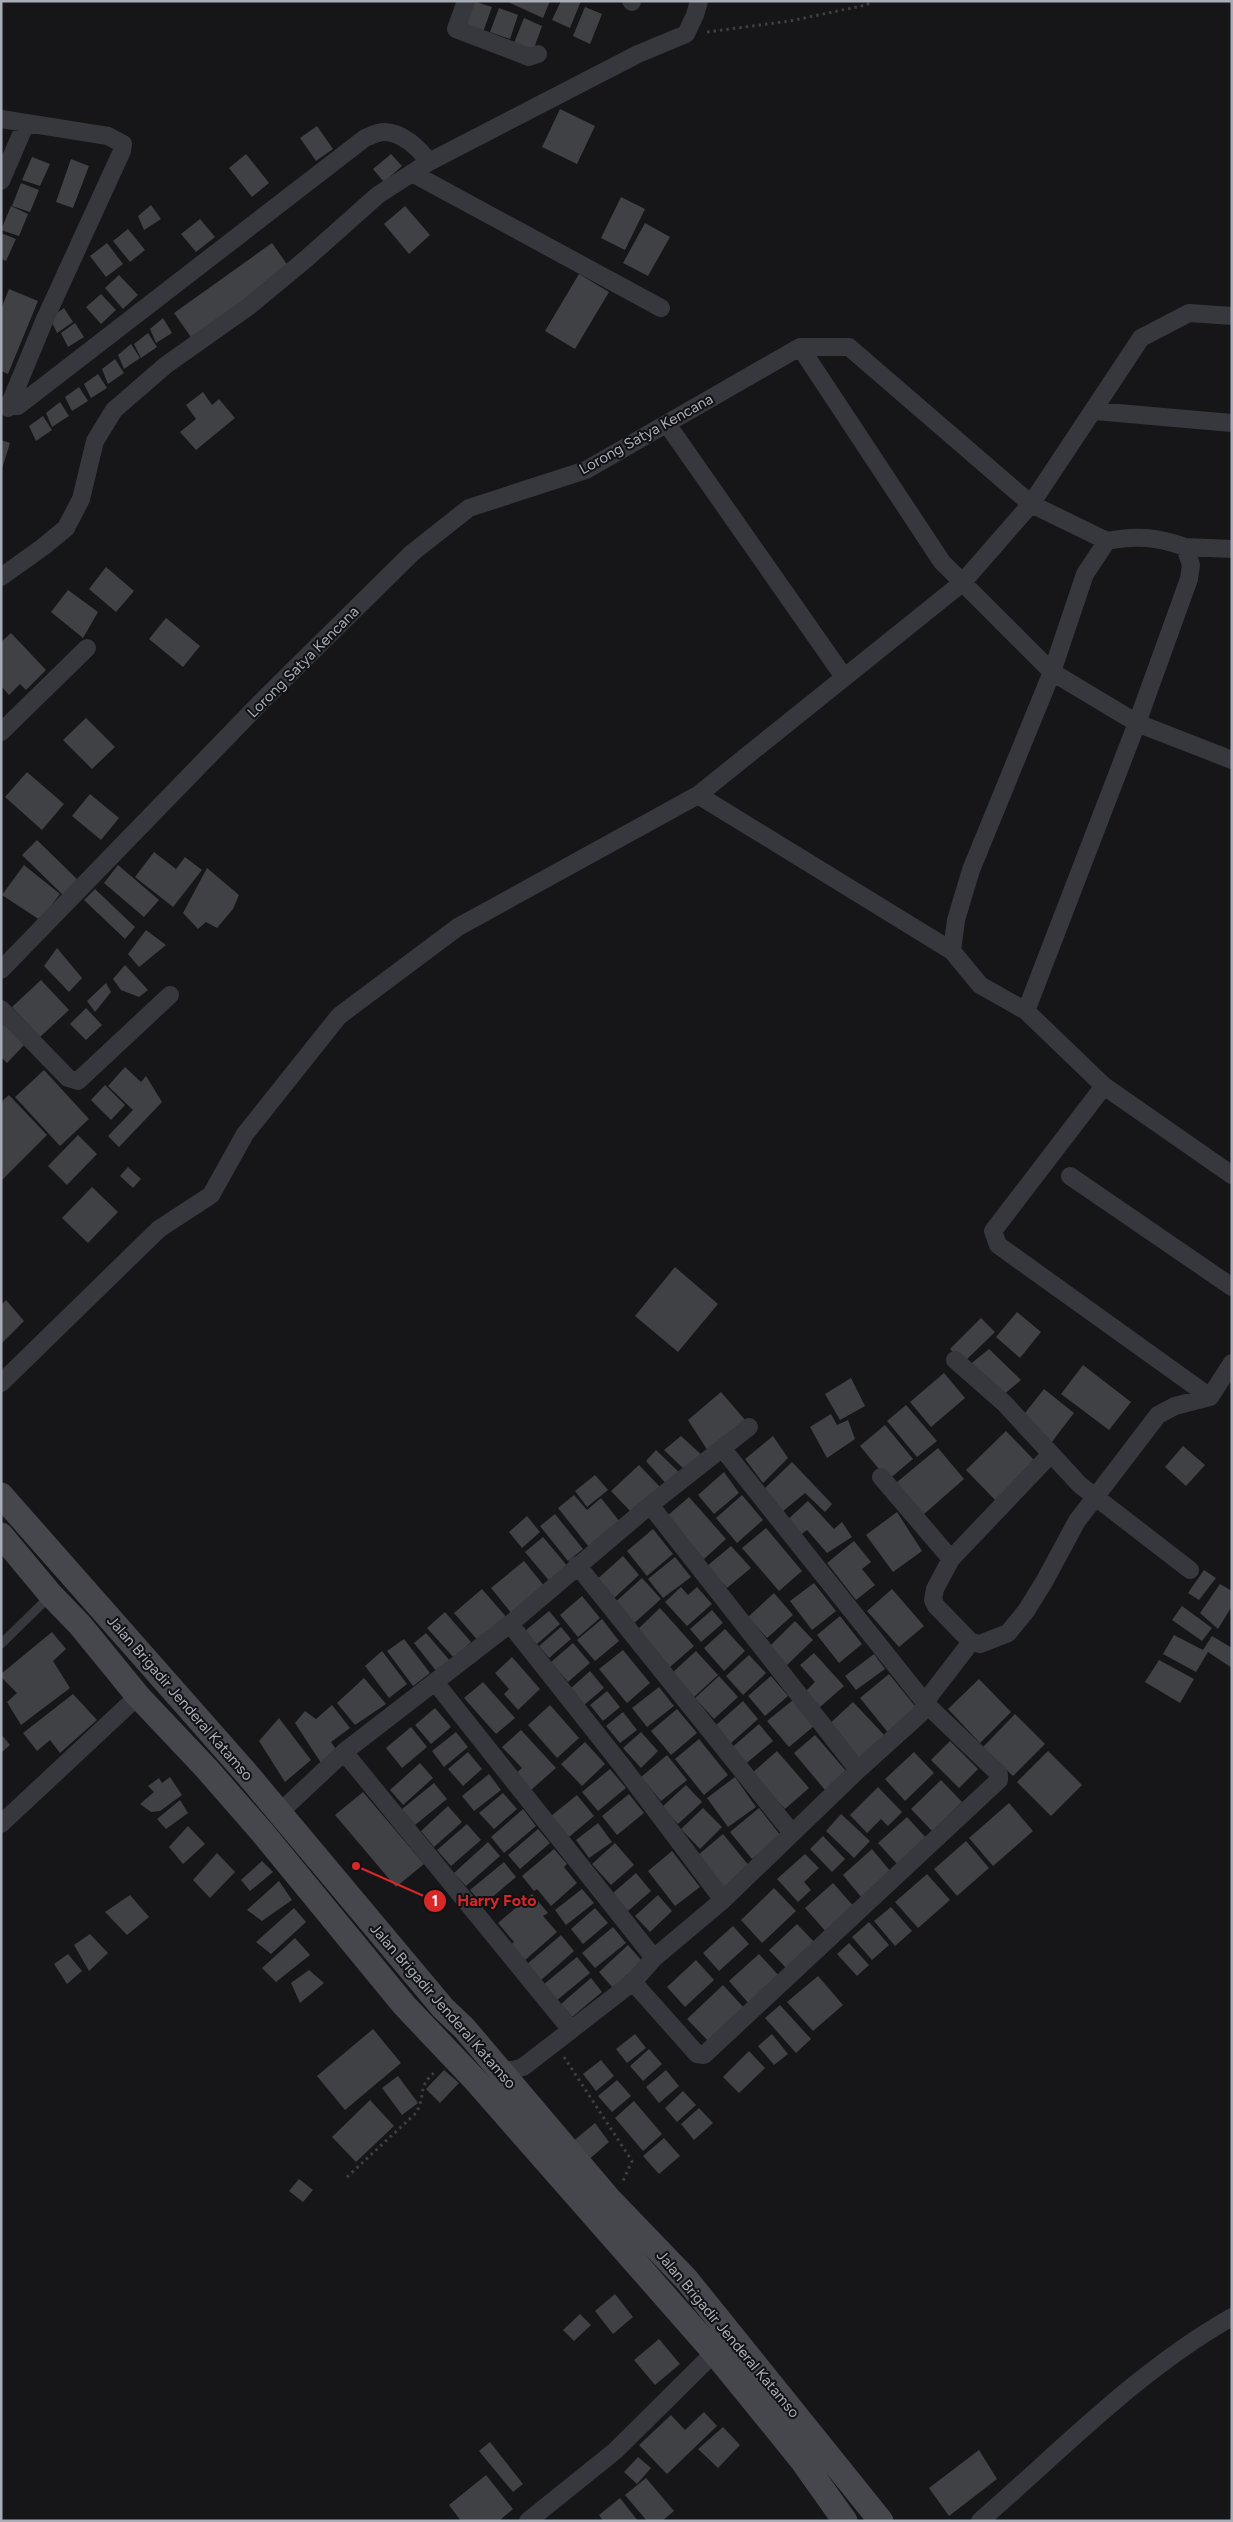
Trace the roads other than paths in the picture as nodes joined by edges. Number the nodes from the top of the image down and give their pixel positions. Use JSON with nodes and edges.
{"nodes":[{"id":1,"x":466,"y":1,"type":"edge"},
{"id":2,"x":699,"y":1,"type":"edge"},
{"id":3,"x":538,"y":54,"type":"dead end"},
{"id":4,"x":1,"y":119,"type":"edge"},
{"id":5,"x":26,"y":123,"type":"junction"},
{"id":6,"x":429,"y":162,"type":"junction"},
{"id":7,"x":412,"y":173,"type":"junction"},
{"id":8,"x":1,"y":181,"type":"edge"},
{"id":9,"x":661,"y":308,"type":"dead end"},
{"id":10,"x":1232,"y":316,"type":"edge"},
{"id":11,"x":800,"y":347,"type":"junction"},
{"id":12,"x":5,"y":407,"type":"edge"},
{"id":13,"x":1095,"y":411,"type":"junction"},
{"id":14,"x":1232,"y":423,"type":"edge"},
{"id":15,"x":667,"y":424,"type":"junction"},
{"id":16,"x":1031,"y":504,"type":"junction"},
{"id":17,"x":1107,"y":542,"type":"junction"},
{"id":18,"x":1185,"y":547,"type":"junction"},
{"id":19,"x":1232,"y":548,"type":"edge"},
{"id":20,"x":1,"y":577,"type":"edge"},
{"id":21,"x":962,"y":582,"type":"junction"},
{"id":22,"x":87,"y":648,"type":"dead end"},
{"id":23,"x":1052,"y":672,"type":"junction"},
{"id":24,"x":844,"y":677,"type":"junction"},
{"id":25,"x":1137,"y":723,"type":"junction"},
{"id":26,"x":1,"y":732,"type":"edge"},
{"id":27,"x":1232,"y":760,"type":"edge"},
{"id":28,"x":698,"y":795,"type":"junction"},
{"id":29,"x":952,"y":951,"type":"junction"},
{"id":30,"x":1,"y":970,"type":"edge"},
{"id":31,"x":170,"y":995,"type":"dead end"},
{"id":32,"x":1,"y":1010,"type":"edge"},
{"id":33,"x":1026,"y":1011,"type":"junction"},
{"id":34,"x":1104,"y":1086,"type":"junction"},
{"id":35,"x":1232,"y":1175,"type":"edge"},
{"id":36,"x":1070,"y":1176,"type":"dead end"},
{"id":37,"x":1232,"y":1287,"type":"edge"},
{"id":38,"x":955,"y":1360,"type":"dead end"},
{"id":39,"x":1232,"y":1364,"type":"edge"},
{"id":40,"x":1,"y":1383,"type":"edge"},
{"id":41,"x":1210,"y":1397,"type":"junction"},
{"id":42,"x":749,"y":1428,"type":"dead end"},
{"id":43,"x":722,"y":1448,"type":"junction"},
{"id":44,"x":1050,"y":1455,"type":"junction"},
{"id":45,"x":881,"y":1477,"type":"dead end"},
{"id":46,"x":1,"y":1495,"type":"edge"},
{"id":47,"x":1096,"y":1498,"type":"junction"},
{"id":48,"x":650,"y":1504,"type":"junction"},
{"id":49,"x":1,"y":1535,"type":"edge"},
{"id":50,"x":951,"y":1558,"type":"junction"},
{"id":51,"x":577,"y":1565,"type":"junction"},
{"id":52,"x":1190,"y":1570,"type":"dead end"},
{"id":53,"x":51,"y":1595,"type":"junction"},
{"id":54,"x":510,"y":1624,"type":"junction"},
{"id":55,"x":970,"y":1642,"type":"junction"},
{"id":56,"x":1,"y":1644,"type":"edge"},
{"id":57,"x":435,"y":1682,"type":"junction"},
{"id":58,"x":138,"y":1696,"type":"junction"},
{"id":59,"x":926,"y":1704,"type":"junction"},
{"id":60,"x":344,"y":1752,"type":"junction"},
{"id":61,"x":858,"y":1770,"type":"junction"},
{"id":62,"x":279,"y":1813,"type":"junction"},
{"id":63,"x":1,"y":1824,"type":"edge"},
{"id":64,"x":792,"y":1833,"type":"junction"},
{"id":65,"x":341,"y":1885,"type":"junction"},
{"id":66,"x":723,"y":1900,"type":"junction"},
{"id":67,"x":322,"y":1902,"type":"junction"},
{"id":68,"x":654,"y":1958,"type":"junction"},
{"id":69,"x":633,"y":1982,"type":"junction"},
{"id":70,"x":572,"y":2030,"type":"junction"},
{"id":71,"x":499,"y":2070,"type":"junction"},
{"id":72,"x":1232,"y":2318,"type":"edge"},
{"id":73,"x":733,"y":2336,"type":"junction"},
{"id":74,"x":714,"y":2352,"type":"junction"},
{"id":75,"x":762,"y":2391,"type":"junction"},
{"id":76,"x":528,"y":2521,"type":"edge"},
{"id":77,"x":846,"y":2521,"type":"edge"},
{"id":78,"x":881,"y":2521,"type":"edge"},
{"id":79,"x":980,"y":2521,"type":"edge"}],
"edges":[{"from":1,"to":3,"type":"street"},
{"from":2,"to":6,"type":"street"},
{"from":4,"to":5,"type":"street"},
{"from":5,"to":8,"type":"street"},
{"from":5,"to":12,"type":"street"},
{"from":6,"to":7,"type":"street"},
{"from":6,"to":12,"type":"street"},
{"from":7,"to":9,"type":"street"},
{"from":7,"to":20,"type":"street"},
{"from":10,"to":13,"type":"street"},
{"from":11,"to":15,"type":"street","name":"Lorong Satya Kencana"},
{"from":11,"to":16,"type":"street"},
{"from":11,"to":21,"type":"street"},
{"from":13,"to":14,"type":"street"},
{"from":13,"to":16,"type":"street"},
{"from":15,"to":24,"type":"street"},
{"from":15,"to":30,"type":"street","name":"Lorong Satya Kencana"},
{"from":16,"to":17,"type":"street"},
{"from":16,"to":21,"type":"street"},
{"from":17,"to":18,"type":"street"},
{"from":17,"to":23,"type":"street"},
{"from":18,"to":19,"type":"street"},
{"from":18,"to":25,"type":"street"},
{"from":21,"to":23,"type":"street"},
{"from":21,"to":24,"type":"street"},
{"from":22,"to":26,"type":"street"},
{"from":23,"to":25,"type":"street"},
{"from":23,"to":29,"type":"street"},
{"from":24,"to":28,"type":"street"},
{"from":25,"to":27,"type":"street"},
{"from":25,"to":33,"type":"street"},
{"from":28,"to":29,"type":"street"},
{"from":28,"to":40,"type":"street"},
{"from":29,"to":33,"type":"street"},
{"from":31,"to":32,"type":"street"},
{"from":33,"to":34,"type":"street"},
{"from":34,"to":35,"type":"street"},
{"from":34,"to":41,"type":"street"},
{"from":36,"to":37,"type":"street"},
{"from":38,"to":44,"type":"street"},
{"from":39,"to":41,"type":"street"},
{"from":41,"to":47,"type":"street"},
{"from":42,"to":43,"type":"street"},
{"from":43,"to":48,"type":"street"},
{"from":43,"to":59,"type":"street"},
{"from":44,"to":47,"type":"street"},
{"from":44,"to":50,"type":"street"},
{"from":45,"to":50,"type":"street"},
{"from":46,"to":62,"type":"main road","name":"Jalan Brigadir Jenderal Katamso"},
{"from":47,"to":52,"type":"street"},
{"from":47,"to":55,"type":"street"},
{"from":48,"to":51,"type":"street"},
{"from":48,"to":61,"type":"street"},
{"from":49,"to":53,"type":"main road","name":"Jalan Brigadir Jenderal Katamso"},
{"from":50,"to":55,"type":"street"},
{"from":51,"to":54,"type":"street"},
{"from":51,"to":64,"type":"street"},
{"from":53,"to":56,"type":"lane"},
{"from":53,"to":58,"type":"main road","name":"Jalan Brigadir Jenderal Katamso"},
{"from":54,"to":57,"type":"street"},
{"from":54,"to":66,"type":"street"},
{"from":55,"to":59,"type":"street"},
{"from":57,"to":60,"type":"street"},
{"from":57,"to":68,"type":"street"},
{"from":58,"to":63,"type":"street"},
{"from":58,"to":67,"type":"main road","name":"Jalan Brigadir Jenderal Katamso"},
{"from":59,"to":61,"type":"street"},
{"from":59,"to":69,"type":"street"},
{"from":60,"to":62,"type":"street"},
{"from":60,"to":70,"type":"street"},
{"from":61,"to":64,"type":"street"},
{"from":62,"to":65,"type":"main road","name":"Jalan Brigadir Jenderal Katamso"},
{"from":64,"to":66,"type":"street"},
{"from":65,"to":67,"type":"main road"},
{"from":65,"to":71,"type":"main road","name":"Jalan Brigadir Jenderal Katamso"},
{"from":66,"to":68,"type":"street"},
{"from":67,"to":74,"type":"main road","name":"Jalan Brigadir Jenderal Katamso"},
{"from":68,"to":69,"type":"street"},
{"from":69,"to":70,"type":"street"},
{"from":70,"to":71,"type":"street"},
{"from":71,"to":73,"type":"main road","name":"Jalan Brigadir Jenderal Katamso"},
{"from":72,"to":79,"type":"street"},
{"from":73,"to":74,"type":"street"},
{"from":73,"to":75,"type":"main road","name":"Jalan Brigadir Jenderal Katamso"},
{"from":74,"to":75,"type":"main road","name":"Jalan Brigadir Jenderal Katamso"},
{"from":74,"to":76,"type":"street"},
{"from":75,"to":77,"type":"main road","name":"Jalan Brigadir Jenderal Katamso"},
{"from":75,"to":78,"type":"main road","name":"Jalan Brigadir Jenderal Katamso"}]}
